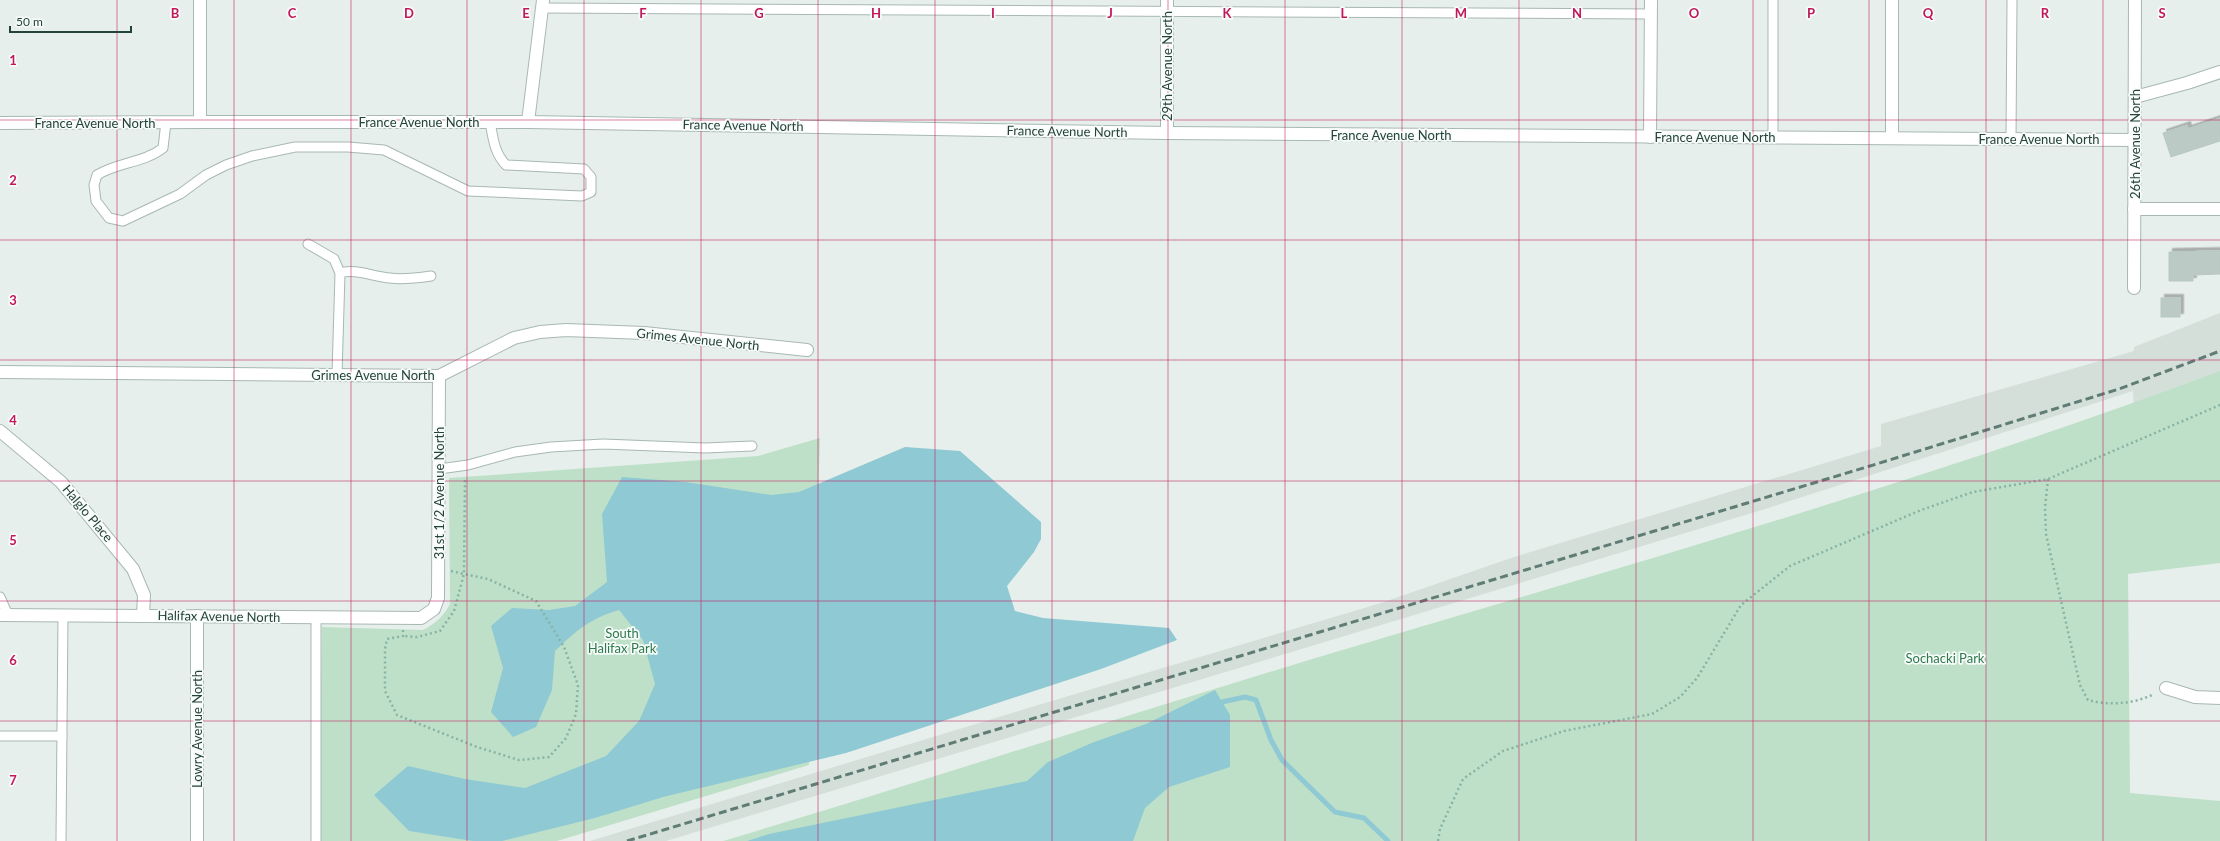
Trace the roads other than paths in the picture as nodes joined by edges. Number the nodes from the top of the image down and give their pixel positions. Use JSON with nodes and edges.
{"nodes":[{"id":1,"x":200,"y":0,"type":"edge"},
{"id":2,"x":1167,"y":0,"type":"edge"},
{"id":3,"x":1651,"y":0,"type":"edge"},
{"id":4,"x":1772,"y":0,"type":"edge"},
{"id":5,"x":1892,"y":0,"type":"edge"},
{"id":6,"x":2012,"y":0,"type":"edge"},
{"id":7,"x":2135,"y":0,"type":"edge"},
{"id":8,"x":542,"y":4,"type":"edge"},
{"id":9,"x":1167,"y":12,"type":"junction"},
{"id":10,"x":1651,"y":14,"type":"junction"},
{"id":11,"x":2220,"y":72,"type":"edge"},
{"id":12,"x":2135,"y":97,"type":"junction"},
{"id":13,"x":166,"y":122,"type":"junction"},
{"id":14,"x":200,"y":122,"type":"junction"},
{"id":15,"x":490,"y":122,"type":"junction"},
{"id":16,"x":528,"y":122,"type":"junction"},
{"id":17,"x":0,"y":123,"type":"edge"},
{"id":18,"x":1167,"y":133,"type":"junction"},
{"id":19,"x":1650,"y":137,"type":"junction"},
{"id":20,"x":1773,"y":138,"type":"junction"},
{"id":21,"x":1892,"y":138,"type":"junction"},
{"id":22,"x":2011,"y":139,"type":"junction"},
{"id":23,"x":2134,"y":140,"type":"junction"},
{"id":24,"x":2134,"y":209,"type":"junction"},
{"id":25,"x":2220,"y":209,"type":"edge"},
{"id":26,"x":308,"y":244,"type":"dead end"},
{"id":27,"x":340,"y":273,"type":"junction"},
{"id":28,"x":431,"y":276,"type":"dead end"},
{"id":29,"x":2134,"y":288,"type":"dead end"},
{"id":30,"x":807,"y":350,"type":"dead end"},
{"id":31,"x":0,"y":372,"type":"edge"},
{"id":32,"x":337,"y":375,"type":"junction"},
{"id":33,"x":439,"y":376,"type":"junction"},
{"id":34,"x":0,"y":431,"type":"edge"},
{"id":35,"x":752,"y":446,"type":"dead end"},
{"id":36,"x":439,"y":470,"type":"junction"},
{"id":37,"x":0,"y":597,"type":"edge"},
{"id":38,"x":434,"y":609,"type":"joint"},
{"id":39,"x":4,"y":615,"type":"edge"},
{"id":40,"x":63,"y":615,"type":"junction"},
{"id":41,"x":143,"y":615,"type":"junction"},
{"id":42,"x":197,"y":616,"type":"junction"},
{"id":43,"x":316,"y":618,"type":"junction"},
{"id":44,"x":2166,"y":688,"type":"road end"},
{"id":45,"x":2220,"y":698,"type":"edge"},
{"id":46,"x":0,"y":736,"type":"edge"},
{"id":47,"x":62,"y":736,"type":"junction"},
{"id":48,"x":62,"y":841,"type":"edge"},
{"id":49,"x":197,"y":841,"type":"edge"},
{"id":50,"x":316,"y":841,"type":"edge"}],
"edges":[{"from":1,"to":14,"type":"street"},
{"from":2,"to":9,"type":"street","name":"29th Avenue North"},
{"from":3,"to":10,"type":"street"},
{"from":4,"to":20,"type":"lane"},
{"from":5,"to":21,"type":"street"},
{"from":6,"to":22,"type":"lane"},
{"from":7,"to":12,"type":"street","name":"26th Avenue North"},
{"from":8,"to":9,"type":"lane"},
{"from":8,"to":16,"type":"street"},
{"from":9,"to":10,"type":"lane"},
{"from":9,"to":18,"type":"street","name":"29th Avenue North"},
{"from":10,"to":19,"type":"street"},
{"from":11,"to":12,"type":"street"},
{"from":12,"to":23,"type":"street","name":"26th Avenue North"},
{"from":13,"to":14,"type":"street","name":"France Avenue North"},
{"from":13,"to":15,"type":"lane"},
{"from":13,"to":17,"type":"street","name":"France Avenue North"},
{"from":14,"to":15,"type":"street","name":"France Avenue North"},
{"from":15,"to":16,"type":"street","name":"France Avenue North"},
{"from":16,"to":18,"type":"street","name":"France Avenue North"},
{"from":18,"to":19,"type":"street","name":"France Avenue North"},
{"from":19,"to":20,"type":"street","name":"France Avenue North"},
{"from":20,"to":21,"type":"street","name":"France Avenue North"},
{"from":21,"to":22,"type":"street","name":"France Avenue North"},
{"from":22,"to":23,"type":"street","name":"France Avenue North"},
{"from":23,"to":24,"type":"street","name":"26th Avenue North"},
{"from":24,"to":25,"type":"street"},
{"from":24,"to":29,"type":"street","name":"26th Avenue North"},
{"from":26,"to":27,"type":"lane"},
{"from":27,"to":28,"type":"lane"},
{"from":27,"to":32,"type":"lane"},
{"from":30,"to":33,"type":"street","name":"Grimes Avenue North"},
{"from":31,"to":32,"type":"street","name":"Grimes Avenue North"},
{"from":32,"to":33,"type":"street","name":"Grimes Avenue North"},
{"from":33,"to":36,"type":"street","name":"31st 1/2 Avenue North"},
{"from":34,"to":41,"type":"street","name":"Halglo Place"},
{"from":35,"to":36,"type":"lane"},
{"from":36,"to":38,"type":"street","name":"31st 1/2 Avenue North"},
{"from":37,"to":39,"type":"lane"},
{"from":38,"to":43,"type":"street","name":"Halifax Avenue North"},
{"from":39,"to":40,"type":"street","name":"Halifax Avenue North"},
{"from":40,"to":41,"type":"street","name":"Halifax Avenue North"},
{"from":40,"to":47,"type":"lane"},
{"from":41,"to":42,"type":"street","name":"Halifax Avenue North"},
{"from":42,"to":43,"type":"street","name":"Halifax Avenue North"},
{"from":42,"to":49,"type":"street","name":"Lowry Avenue North"},
{"from":43,"to":50,"type":"lane"},
{"from":44,"to":45,"type":"street"},
{"from":46,"to":47,"type":"lane"},
{"from":47,"to":48,"type":"lane"}]}
